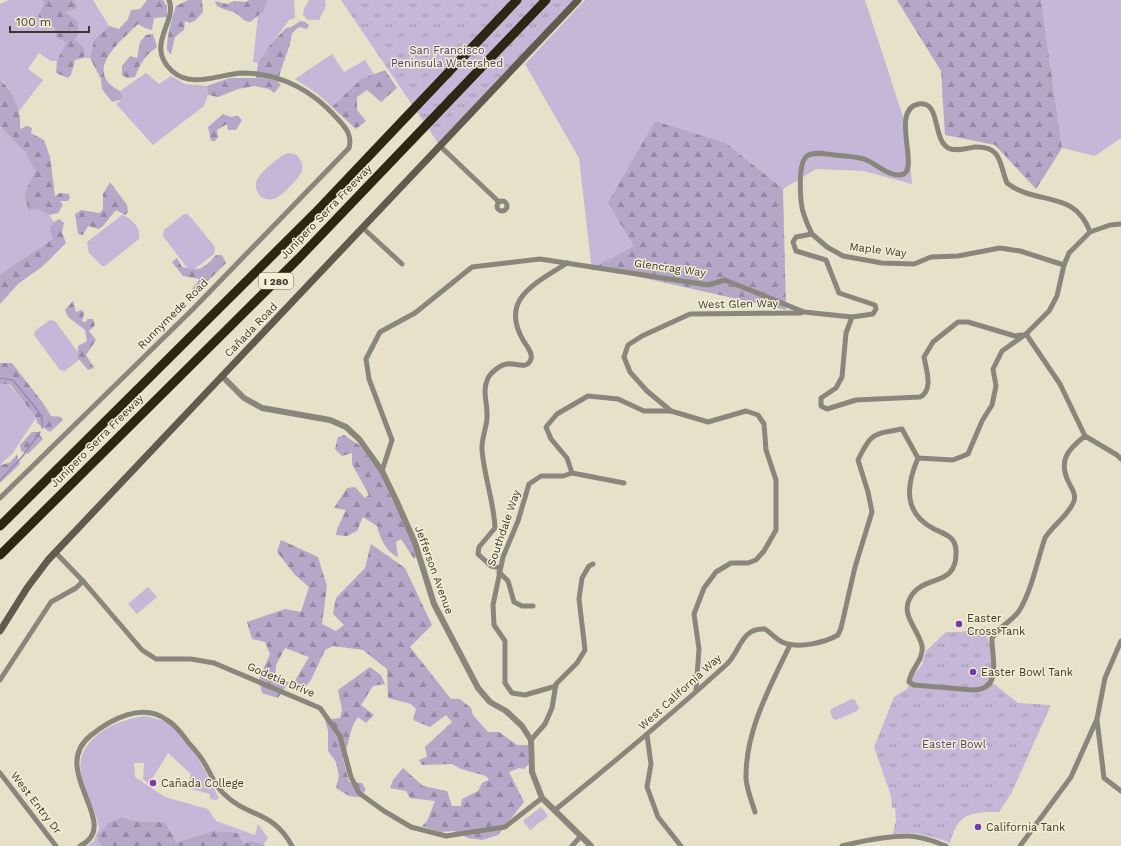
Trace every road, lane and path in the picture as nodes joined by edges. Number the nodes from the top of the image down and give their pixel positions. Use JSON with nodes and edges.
{"nodes":[{"id":1,"x":169,"y":0,"type":"edge"},
{"id":2,"x":517,"y":0,"type":"edge"},
{"id":3,"x":546,"y":0,"type":"edge"},
{"id":4,"x":578,"y":0,"type":"edge"},
{"id":5,"x":440,"y":146,"type":"junction"},
{"id":6,"x":499,"y":202,"type":"dead end"},
{"id":7,"x":1121,"y":224,"type":"edge"},
{"id":8,"x":363,"y":228,"type":"junction"},
{"id":9,"x":1090,"y":232,"type":"junction"},
{"id":10,"x":812,"y":234,"type":"junction"},
{"id":11,"x":567,"y":263,"type":"junction"},
{"id":12,"x":402,"y":264,"type":"dead end"},
{"id":13,"x":1064,"y":264,"type":"junction"},
{"id":14,"x":804,"y":312,"type":"junction"},
{"id":15,"x":852,"y":317,"type":"junction"},
{"id":16,"x":1026,"y":334,"type":"junction"},
{"id":17,"x":222,"y":376,"type":"junction"},
{"id":18,"x":671,"y":411,"type":"junction"},
{"id":19,"x":1085,"y":436,"type":"junction"},
{"id":20,"x":918,"y":458,"type":"junction"},
{"id":21,"x":1121,"y":460,"type":"edge"},
{"id":22,"x":382,"y":471,"type":"junction"},
{"id":23,"x":572,"y":473,"type":"junction"},
{"id":24,"x":624,"y":483,"type":"dead end"},
{"id":25,"x":0,"y":498,"type":"edge"},
{"id":26,"x":0,"y":526,"type":"edge"},
{"id":27,"x":55,"y":552,"type":"junction"},
{"id":28,"x":0,"y":555,"type":"edge"},
{"id":29,"x":593,"y":564,"type":"dead end"},
{"id":30,"x":500,"y":570,"type":"junction"},
{"id":31,"x":83,"y":581,"type":"junction"},
{"id":32,"x":533,"y":606,"type":"dead end"},
{"id":33,"x":0,"y":631,"type":"edge"},
{"id":34,"x":1121,"y":641,"type":"edge"},
{"id":35,"x":790,"y":644,"type":"junction"},
{"id":36,"x":0,"y":680,"type":"edge"},
{"id":37,"x":556,"y":686,"type":"junction"},
{"id":38,"x":696,"y":690,"type":"junction"},
{"id":39,"x":1097,"y":719,"type":"junction"},
{"id":40,"x":647,"y":735,"type":"junction"},
{"id":41,"x":531,"y":740,"type":"junction"},
{"id":42,"x":0,"y":773,"type":"edge"},
{"id":43,"x":1121,"y":791,"type":"edge"},
{"id":44,"x":542,"y":798,"type":"junction"},
{"id":45,"x":555,"y":810,"type":"junction"},
{"id":46,"x":754,"y":812,"type":"dead end"},
{"id":47,"x":581,"y":836,"type":"junction"},
{"id":48,"x":56,"y":846,"type":"edge"},
{"id":49,"x":80,"y":846,"type":"edge"},
{"id":50,"x":292,"y":846,"type":"edge"},
{"id":51,"x":572,"y":846,"type":"edge"},
{"id":52,"x":591,"y":846,"type":"edge"},
{"id":53,"x":682,"y":846,"type":"edge"},
{"id":54,"x":842,"y":846,"type":"edge"},
{"id":55,"x":946,"y":846,"type":"edge"},
{"id":56,"x":1020,"y":846,"type":"edge"}],
"edges":[{"from":1,"to":25,"type":"street","name":"Runnymede Road"},
{"from":2,"to":26,"type":"highway","name":"Junipero Serra Freeway","number":"I 280"},
{"from":3,"to":28,"type":"highway","name":"Junipero Serra Freeway","number":"I 280"},
{"from":4,"to":5,"type":"main road","name":"Cañada Road"},
{"from":5,"to":6,"type":"street"},
{"from":5,"to":8,"type":"main road","name":"Cañada Road"},
{"from":7,"to":9,"type":"street"},
{"from":8,"to":12,"type":"street"},
{"from":8,"to":17,"type":"main road","name":"Cañada Road"},
{"from":9,"to":10,"type":"street"},
{"from":9,"to":13,"type":"street"},
{"from":10,"to":13,"type":"street","name":"Maple Way"},
{"from":10,"to":15,"type":"street"},
{"from":11,"to":14,"type":"street","name":"Glencrag Way"},
{"from":11,"to":22,"type":"street","name":"Glencrag Way"},
{"from":11,"to":30,"type":"street"},
{"from":13,"to":16,"type":"street"},
{"from":14,"to":15,"type":"street","name":"Glencrag Way"},
{"from":14,"to":18,"type":"street","name":"West Glen Way"},
{"from":15,"to":16,"type":"street"},
{"from":16,"to":19,"type":"street"},
{"from":16,"to":20,"type":"street"},
{"from":17,"to":22,"type":"street","name":"Jefferson Avenue"},
{"from":17,"to":27,"type":"main road","name":"Cañada Road"},
{"from":18,"to":23,"type":"street"},
{"from":18,"to":38,"type":"street","name":"West Glen Way"},
{"from":19,"to":20,"type":"street"},
{"from":19,"to":21,"type":"street"},
{"from":20,"to":35,"type":"street","name":"West California Way"},
{"from":22,"to":41,"type":"street","name":"Jefferson Avenue"},
{"from":23,"to":24,"type":"street","name":"Southdale Way"},
{"from":23,"to":30,"type":"street","name":"Southdale Way"},
{"from":27,"to":31,"type":"street","name":"Godetia Drive"},
{"from":27,"to":33,"type":"main road","name":"Cañada Road"},
{"from":29,"to":37,"type":"street"},
{"from":30,"to":32,"type":"street"},
{"from":30,"to":37,"type":"street","name":"Southdale Way"},
{"from":31,"to":36,"type":"street"},
{"from":31,"to":44,"type":"street","name":"Godetia Drive"},
{"from":34,"to":39,"type":"street"},
{"from":35,"to":38,"type":"street","name":"West California Way"},
{"from":35,"to":46,"type":"street"},
{"from":37,"to":41,"type":"street"},
{"from":38,"to":40,"type":"street","name":"West California Way"},
{"from":39,"to":43,"type":"street"},
{"from":39,"to":56,"type":"street"},
{"from":40,"to":45,"type":"street","name":"West California Way"},
{"from":40,"to":53,"type":"street"},
{"from":41,"to":44,"type":"street"},
{"from":42,"to":48,"type":"street","name":"West Entry Dr"},
{"from":44,"to":45,"type":"street"},
{"from":45,"to":47,"type":"street"},
{"from":47,"to":51,"type":"street"},
{"from":47,"to":52,"type":"street"},
{"from":49,"to":50,"type":"street"},
{"from":54,"to":55,"type":"street"}]}
